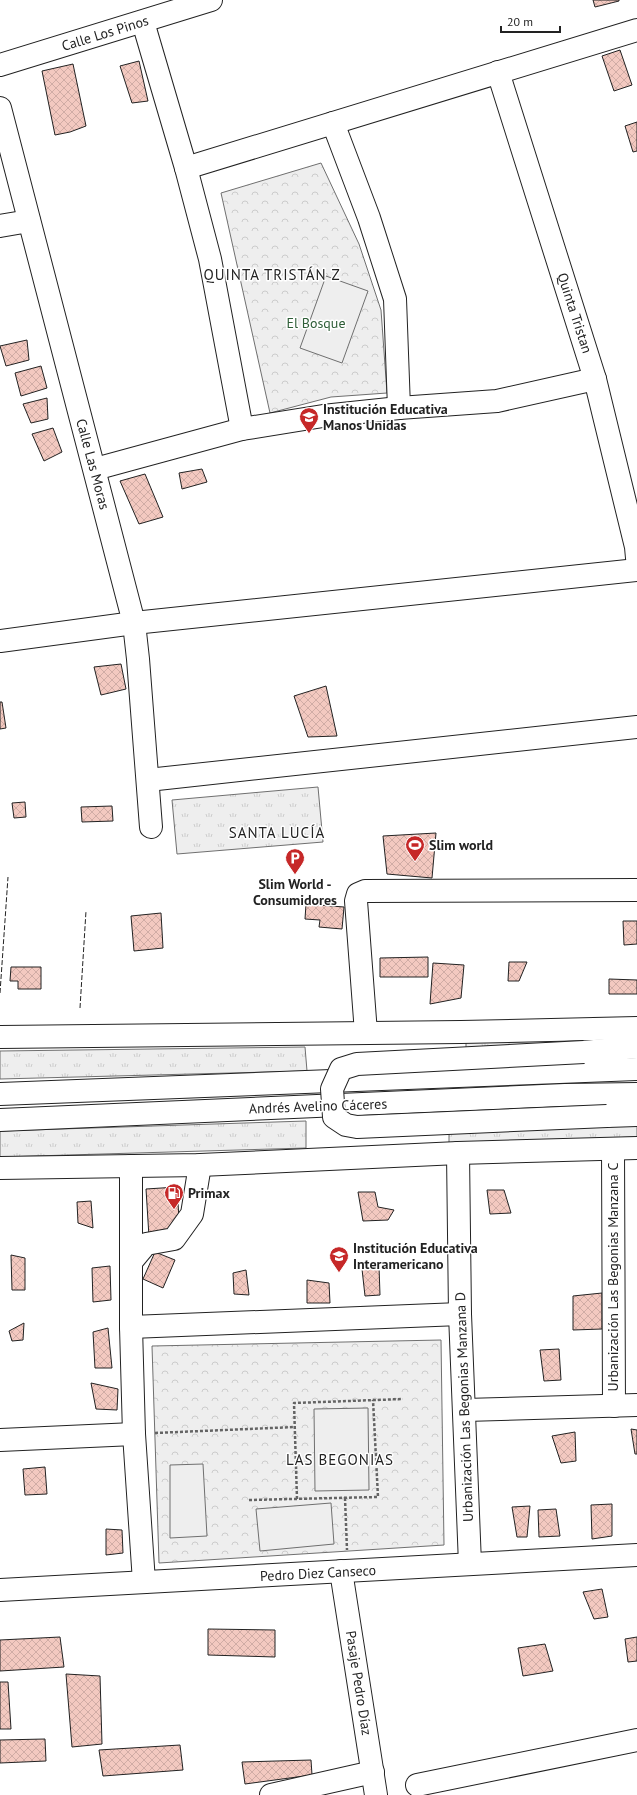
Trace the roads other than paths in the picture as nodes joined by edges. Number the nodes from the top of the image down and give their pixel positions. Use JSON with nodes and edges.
{"nodes":[{"id":1,"x":211,"y":0,"type":"edge"},
{"id":2,"x":143,"y":22,"type":"junction"},
{"id":3,"x":637,"y":30,"type":"edge"},
{"id":4,"x":0,"y":65,"type":"edge"},
{"id":5,"x":498,"y":72,"type":"junction"},
{"id":6,"x":0,"y":108,"type":"edge"},
{"id":7,"x":333,"y":123,"type":"junction"},
{"id":8,"x":186,"y":168,"type":"junction"},
{"id":9,"x":29,"y":221,"type":"junction"},
{"id":10,"x":0,"y":226,"type":"edge"},
{"id":11,"x":595,"y":379,"type":"junction"},
{"id":12,"x":399,"y":408,"type":"junction"},
{"id":13,"x":242,"y":429,"type":"junction"},
{"id":14,"x":95,"y":469,"type":"junction"},
{"id":15,"x":637,"y":558,"type":"edge"},
{"id":16,"x":637,"y":570,"type":"edge"},
{"id":17,"x":134,"y":623,"type":"junction"},
{"id":18,"x":0,"y":642,"type":"edge"},
{"id":19,"x":637,"y":727,"type":"edge"},
{"id":20,"x":148,"y":780,"type":"junction"},
{"id":21,"x":151,"y":827,"type":"dead end"},
{"id":22,"x":637,"y":890,"type":"edge"},
{"id":23,"x":637,"y":1028,"type":"edge"},
{"id":24,"x":366,"y":1033,"type":"junction"},
{"id":25,"x":0,"y":1037,"type":"edge"},
{"id":26,"x":637,"y":1047,"type":"edge"},
{"id":27,"x":637,"y":1068,"type":"edge"},
{"id":28,"x":0,"y":1094,"type":"edge"},
{"id":29,"x":637,"y":1094,"type":"edge"},
{"id":30,"x":637,"y":1115,"type":"edge"},
{"id":31,"x":0,"y":1120,"type":"edge"},
{"id":32,"x":637,"y":1148,"type":"edge"},
{"id":33,"x":613,"y":1149,"type":"junction"},
{"id":34,"x":458,"y":1153,"type":"junction"},
{"id":35,"x":200,"y":1165,"type":"junction"},
{"id":36,"x":130,"y":1166,"type":"junction"},
{"id":37,"x":0,"y":1168,"type":"edge"},
{"id":38,"x":132,"y":1262,"type":"junction"},
{"id":39,"x":460,"y":1314,"type":"junction"},
{"id":40,"x":131,"y":1327,"type":"junction"},
{"id":41,"x":637,"y":1405,"type":"edge"},
{"id":42,"x":614,"y":1406,"type":"junction"},
{"id":43,"x":465,"y":1410,"type":"junction"},
{"id":44,"x":134,"y":1434,"type":"junction"},
{"id":45,"x":0,"y":1440,"type":"edge"},
{"id":46,"x":637,"y":1555,"type":"edge"},
{"id":47,"x":470,"y":1564,"type":"junction"},
{"id":48,"x":345,"y":1571,"type":"junction"},
{"id":49,"x":144,"y":1582,"type":"junction"},
{"id":50,"x":0,"y":1590,"type":"edge"},
{"id":51,"x":637,"y":1740,"type":"edge"},
{"id":52,"x":373,"y":1772,"type":"junction"},
{"id":53,"x":417,"y":1785,"type":"dead end"},
{"id":54,"x":271,"y":1795,"type":"edge"},
{"id":55,"x":376,"y":1795,"type":"edge"}],
"edges":[{"from":1,"to":2,"type":"main road","name":"Calle Los Pinos"},
{"from":2,"to":4,"type":"main road","name":"Calle Los Pinos"},
{"from":2,"to":8,"type":"main road"},
{"from":3,"to":5,"type":"main road"},
{"from":5,"to":7,"type":"main road"},
{"from":5,"to":11,"type":"main road","name":"Quinta Tristan"},
{"from":6,"to":9,"type":"main road","name":"Calle Las Moras"},
{"from":7,"to":8,"type":"main road"},
{"from":7,"to":12,"type":"main road"},
{"from":8,"to":13,"type":"main road"},
{"from":9,"to":10,"type":"main road"},
{"from":9,"to":14,"type":"main road","name":"Calle Las Moras"},
{"from":11,"to":12,"type":"main road"},
{"from":11,"to":15,"type":"main road","name":"Quinta Tristan"},
{"from":12,"to":13,"type":"main road"},
{"from":13,"to":14,"type":"main road"},
{"from":14,"to":17,"type":"main road","name":"Calle Las Moras"},
{"from":16,"to":17,"type":"main road"},
{"from":17,"to":18,"type":"main road"},
{"from":17,"to":20,"type":"main road","name":"Calle Las Moras"},
{"from":19,"to":20,"type":"main road"},
{"from":20,"to":21,"type":"main road","name":"Calle Las Moras"},
{"from":22,"to":24,"type":"main road"},
{"from":23,"to":24,"type":"main road"},
{"from":24,"to":25,"type":"main road"},
{"from":26,"to":30,"type":"main road","bridge":true},
{"from":27,"to":28,"type":"main road","name":"Andrés Avelino Cáceres"},
{"from":29,"to":31,"type":"main road","name":"Andrés Avelino Cáceres"},
{"from":32,"to":33,"type":"main road"},
{"from":33,"to":34,"type":"main road"},
{"from":33,"to":42,"type":"main road","name":"Urbanización Las Begonias Manzana C"},
{"from":34,"to":35,"type":"main road"},
{"from":34,"to":39,"type":"main road","name":"Urbanización Las Begonias Manzana D"},
{"from":35,"to":36,"type":"main road"},
{"from":35,"to":38,"type":"main road"},
{"from":36,"to":37,"type":"main road"},
{"from":36,"to":38,"type":"main road"},
{"from":38,"to":40,"type":"main road"},
{"from":39,"to":40,"type":"main road"},
{"from":39,"to":43,"type":"main road","name":"Urbanización Las Begonias Manzana D"},
{"from":40,"to":44,"type":"main road"},
{"from":41,"to":42,"type":"main road"},
{"from":42,"to":43,"type":"main road"},
{"from":43,"to":47,"type":"main road","name":"Urbanización Las Begonias Manzana D"},
{"from":44,"to":45,"type":"main road"},
{"from":44,"to":49,"type":"main road"},
{"from":46,"to":47,"type":"main road","name":"Pedro Diez Canseco"},
{"from":47,"to":48,"type":"main road","name":"Pedro Diez Canseco"},
{"from":48,"to":49,"type":"main road","name":"Pedro Diez Canseco"},
{"from":48,"to":52,"type":"main road","name":"Pasaje Pedro Díaz"},
{"from":49,"to":50,"type":"main road","name":"Pedro Diez Canseco"},
{"from":51,"to":53,"type":"main road"},
{"from":52,"to":54,"type":"main road"},
{"from":52,"to":55,"type":"main road","name":"Pasaje Pedro Díaz"}]}
